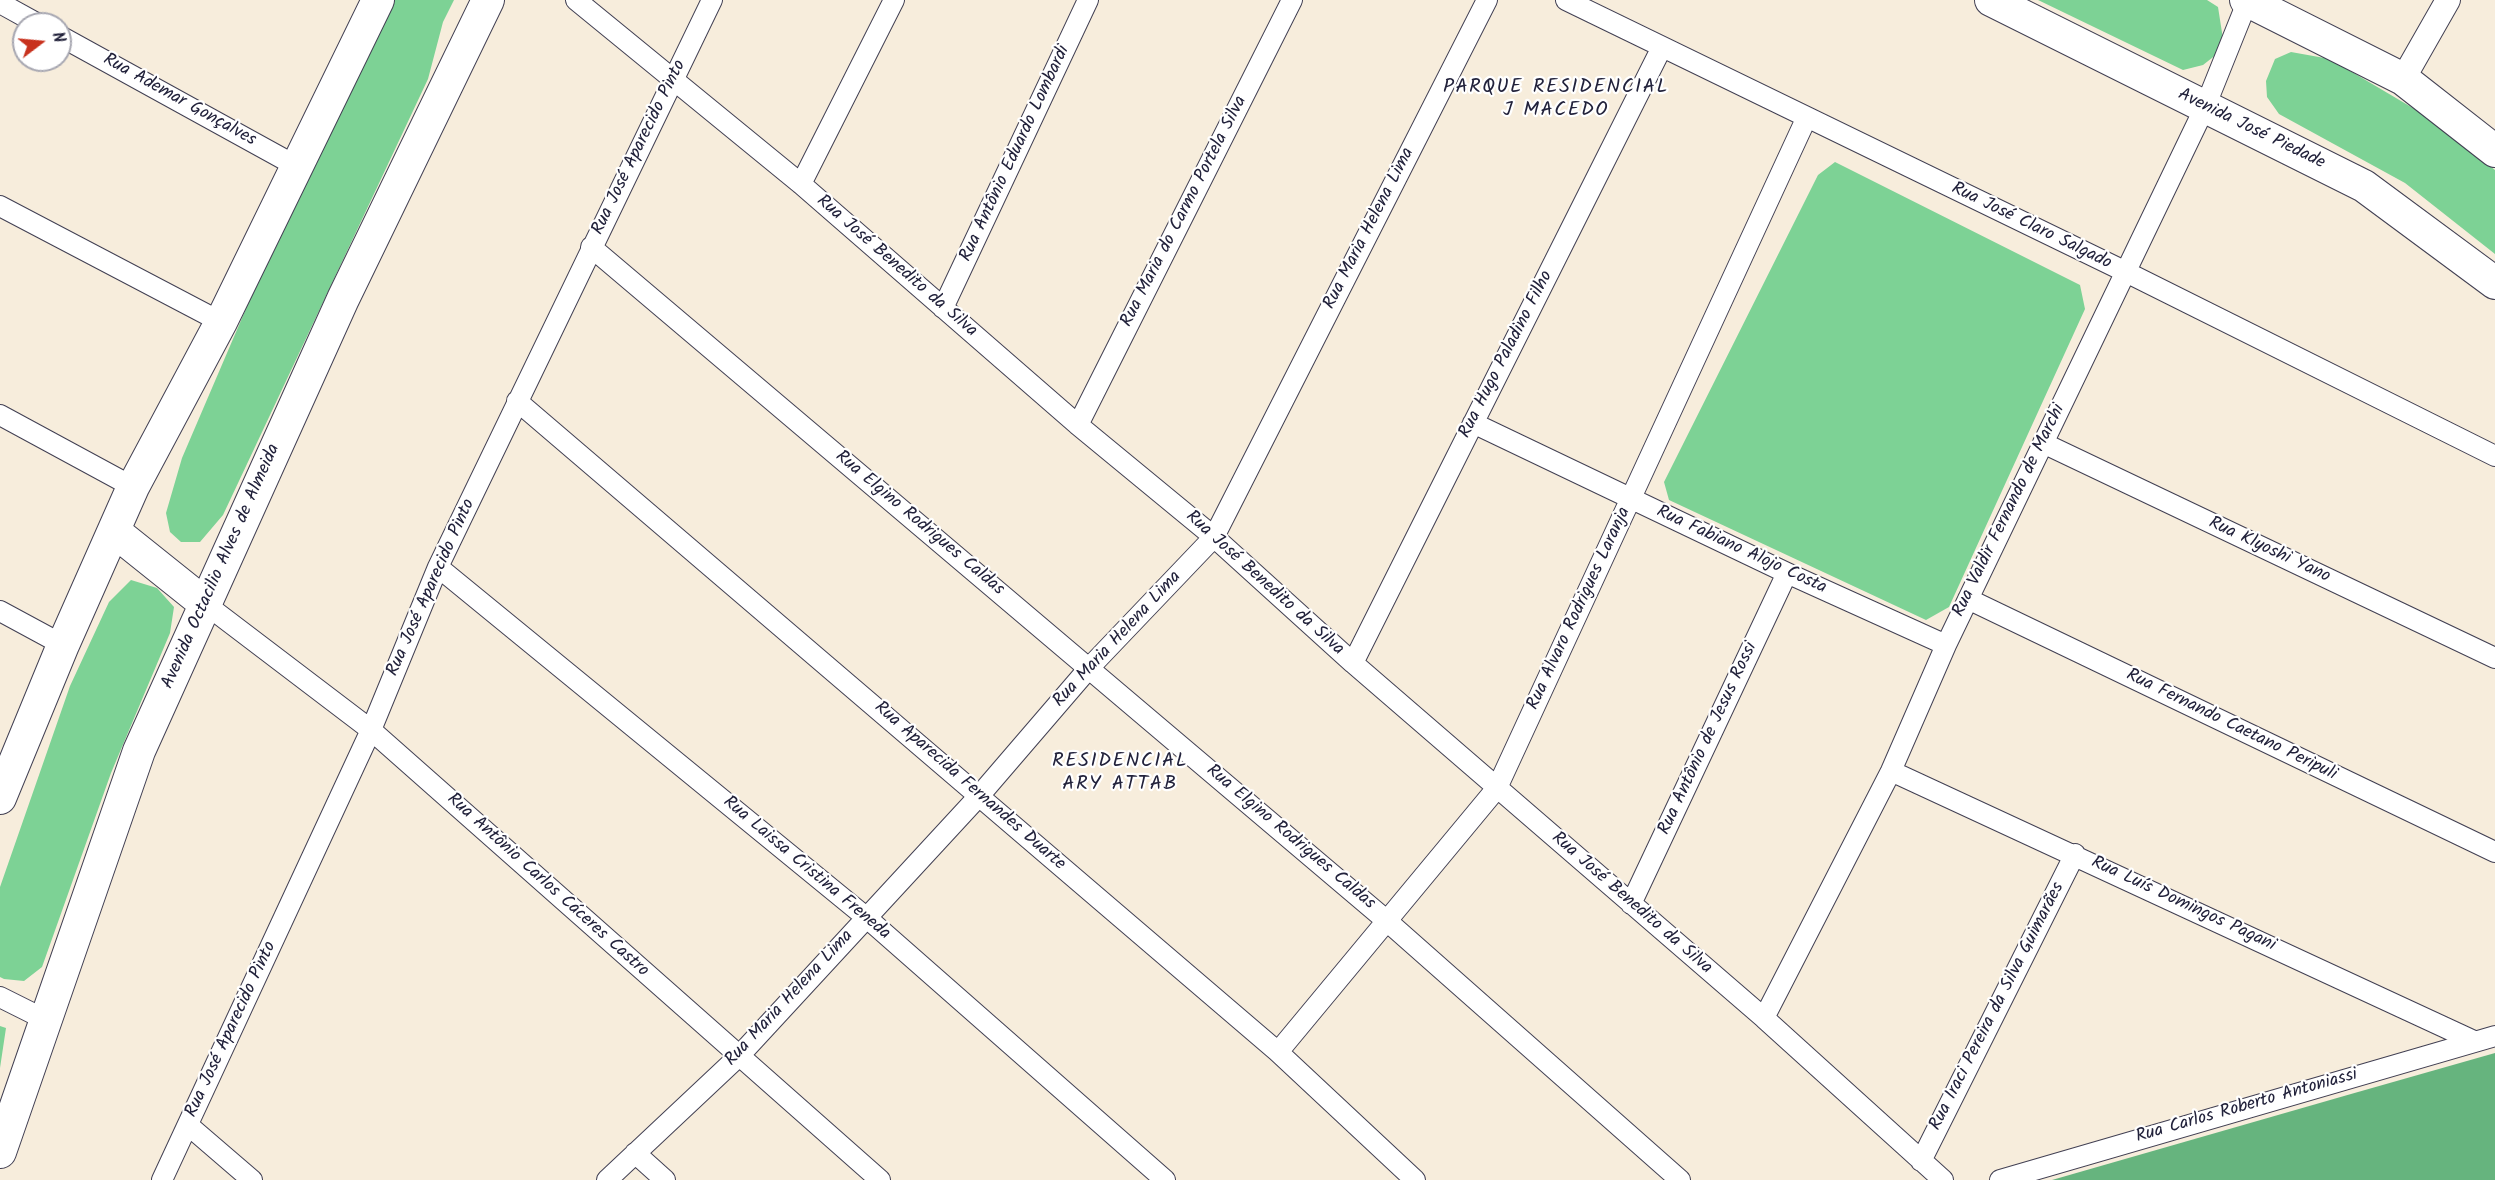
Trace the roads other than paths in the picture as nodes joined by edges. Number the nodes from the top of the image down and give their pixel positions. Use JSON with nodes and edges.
{"nodes":[{"id":1,"x":488,"y":0,"type":"edge"},
{"id":2,"x":576,"y":0,"type":"edge"},
{"id":3,"x":712,"y":0,"type":"edge"},
{"id":4,"x":894,"y":0,"type":"edge"},
{"id":5,"x":1088,"y":0,"type":"edge"},
{"id":6,"x":1292,"y":0,"type":"edge"},
{"id":7,"x":1487,"y":0,"type":"edge"},
{"id":8,"x":1566,"y":0,"type":"edge"},
{"id":9,"x":1991,"y":0,"type":"edge"},
{"id":10,"x":2247,"y":0,"type":"edge"},
{"id":11,"x":2448,"y":0,"type":"edge"},
{"id":12,"x":372,"y":2,"type":"edge"},
{"id":13,"x":0,"y":3,"type":"edge"},
{"id":14,"x":16,"y":12,"type":"edge"},
{"id":15,"x":72,"y":43,"type":"edge"},
{"id":16,"x":1662,"y":47,"type":"junction"},
{"id":17,"x":674,"y":78,"type":"junction"},
{"id":18,"x":2403,"y":79,"type":"junction"},
{"id":19,"x":2205,"y":107,"type":"junction"},
{"id":20,"x":1806,"y":119,"type":"junction"},
{"id":21,"x":2495,"y":151,"type":"edge"},
{"id":22,"x":298,"y":167,"type":"junction"},
{"id":23,"x":801,"y":184,"type":"junction"},
{"id":24,"x":0,"y":206,"type":"edge"},
{"id":25,"x":591,"y":247,"type":"junction"},
{"id":26,"x":2126,"y":272,"type":"junction"},
{"id":27,"x":2495,"y":283,"type":"edge"},
{"id":28,"x":944,"y":308,"type":"junction"},
{"id":29,"x":221,"y":322,"type":"junction"},
{"id":30,"x":517,"y":401,"type":"junction"},
{"id":31,"x":0,"y":415,"type":"edge"},
{"id":32,"x":1473,"y":423,"type":"junction"},
{"id":33,"x":1078,"y":425,"type":"junction"},
{"id":34,"x":2043,"y":443,"type":"junction"},
{"id":35,"x":2495,"y":456,"type":"edge"},
{"id":36,"x":133,"y":487,"type":"junction"},
{"id":37,"x":1631,"y":499,"type":"junction"},
{"id":38,"x":114,"y":531,"type":"junction"},
{"id":39,"x":1214,"y":537,"type":"junction"},
{"id":40,"x":438,"y":567,"type":"junction"},
{"id":41,"x":1787,"y":573,"type":"junction"},
{"id":42,"x":1968,"y":599,"type":"junction"},
{"id":43,"x":204,"y":603,"type":"junction"},
{"id":44,"x":0,"y":610,"type":"edge"},
{"id":45,"x":63,"y":645,"type":"junction"},
{"id":46,"x":1946,"y":645,"type":"junction"},
{"id":47,"x":2495,"y":658,"type":"edge"},
{"id":48,"x":1353,"y":663,"type":"junction"},
{"id":49,"x":1089,"y":668,"type":"junction"},
{"id":50,"x":371,"y":730,"type":"junction"},
{"id":51,"x":1891,"y":771,"type":"junction"},
{"id":52,"x":1497,"y":788,"type":"junction"},
{"id":53,"x":979,"y":796,"type":"junction"},
{"id":54,"x":0,"y":798,"type":"edge"},
{"id":55,"x":2495,"y":852,"type":"edge"},
{"id":56,"x":2074,"y":854,"type":"junction"},
{"id":57,"x":1631,"y":904,"type":"junction"},
{"id":58,"x":867,"y":918,"type":"junction"},
{"id":59,"x":1387,"y":921,"type":"junction"},
{"id":60,"x":0,"y":998,"type":"edge"},
{"id":61,"x":1764,"y":1018,"type":"junction"},
{"id":62,"x":46,"y":1020,"type":"junction"},
{"id":63,"x":2495,"y":1036,"type":"edge"},
{"id":64,"x":2474,"y":1041,"type":"junction"},
{"id":65,"x":1278,"y":1052,"type":"junction"},
{"id":66,"x":739,"y":1056,"type":"junction"},
{"id":67,"x":188,"y":1125,"type":"junction"},
{"id":68,"x":0,"y":1152,"type":"edge"},
{"id":69,"x":635,"y":1153,"type":"junction"},
{"id":70,"x":1921,"y":1161,"type":"junction"},
{"id":71,"x":162,"y":1180,"type":"edge"},
{"id":72,"x":252,"y":1180,"type":"edge"},
{"id":73,"x":607,"y":1180,"type":"edge"},
{"id":74,"x":665,"y":1180,"type":"edge"},
{"id":75,"x":880,"y":1180,"type":"edge"},
{"id":76,"x":1165,"y":1180,"type":"edge"},
{"id":77,"x":1415,"y":1180,"type":"edge"},
{"id":78,"x":1680,"y":1180,"type":"edge"},
{"id":79,"x":1943,"y":1180,"type":"edge"},
{"id":80,"x":2000,"y":1180,"type":"edge"}],
"edges":[{"from":1,"to":43,"type":"main road","name":"Avenida Octacilio Alves de Almeida"},
{"from":2,"to":17,"type":"street","name":"Rua José Benedito da Silva"},
{"from":3,"to":17,"type":"street","name":"Rua José Aparecido Pinto"},
{"from":4,"to":23,"type":"street"},
{"from":5,"to":28,"type":"street","name":"Rua Antônio Eduardo Lombardi"},
{"from":6,"to":33,"type":"street","name":"Rua Maria do Carmo Portela Silva"},
{"from":7,"to":39,"type":"street","name":"Rua Maria Helena Lima"},
{"from":8,"to":16,"type":"street","name":"Rua José Claro Salgado"},
{"from":9,"to":19,"type":"main road","name":"Avenida José Piedade"},
{"from":10,"to":18,"type":"main road"},
{"from":10,"to":19,"type":"street","name":"Rua Valdir Fernando de Marchi"},
{"from":11,"to":18,"type":"street"},
{"from":12,"to":22,"type":"main road"},
{"from":13,"to":14,"type":"street"},
{"from":15,"to":22,"type":"street","name":"Rua Ademar Gonçalves"},
{"from":16,"to":20,"type":"street","name":"Rua José Claro Salgado"},
{"from":16,"to":32,"type":"street","name":"Rua Hugo Paladino Filho"},
{"from":17,"to":23,"type":"street","name":"Rua José Benedito da Silva"},
{"from":17,"to":25,"type":"street","name":"Rua José Aparecido Pinto"},
{"from":18,"to":21,"type":"main road"},
{"from":19,"to":26,"type":"street","name":"Rua Valdir Fernando de Marchi"},
{"from":19,"to":27,"type":"main road","name":"Avenida José Piedade"},
{"from":20,"to":26,"type":"street","name":"Rua José Claro Salgado"},
{"from":20,"to":37,"type":"street","name":"Rua Alvaro Rodrigues Laranja"},
{"from":22,"to":29,"type":"main road"},
{"from":23,"to":28,"type":"street","name":"Rua José Benedito da Silva"},
{"from":24,"to":29,"type":"street"},
{"from":25,"to":30,"type":"street","name":"Rua José Aparecido Pinto"},
{"from":25,"to":49,"type":"street","name":"Rua Elgino Rodrigues Caldas"},
{"from":26,"to":34,"type":"street","name":"Rua Valdir Fernando de Marchi"},
{"from":26,"to":35,"type":"street","name":"Rua José Claro Salgado"},
{"from":28,"to":33,"type":"street","name":"Rua José Benedito da Silva"},
{"from":29,"to":36,"type":"main road"},
{"from":30,"to":40,"type":"street","name":"Rua José Aparecido Pinto"},
{"from":30,"to":53,"type":"street","name":"Rua Aparecida Fernandes Duarte"},
{"from":31,"to":36,"type":"street"},
{"from":32,"to":37,"type":"street","name":"Rua Fabiano Alojo Costa"},
{"from":32,"to":48,"type":"street","name":"Rua Hugo Paladino Filho"},
{"from":33,"to":39,"type":"street","name":"Rua José Benedito da Silva"},
{"from":34,"to":42,"type":"street","name":"Rua Valdir Fernando de Marchi"},
{"from":34,"to":47,"type":"street","name":"Rua Klyoshi Yano"},
{"from":36,"to":38,"type":"main road"},
{"from":37,"to":41,"type":"street","name":"Rua Fabiano Alojo Costa"},
{"from":37,"to":52,"type":"street","name":"Rua Alvaro Rodrigues Laranja"},
{"from":38,"to":43,"type":"main road"},
{"from":38,"to":45,"type":"main road"},
{"from":39,"to":48,"type":"street","name":"Rua José Benedito da Silva"},
{"from":39,"to":49,"type":"street","name":"Rua Maria Helena Lima"},
{"from":40,"to":50,"type":"street","name":"Rua José Aparecido Pinto"},
{"from":40,"to":58,"type":"street","name":"Rua Laissa Cristina Freneda"},
{"from":41,"to":46,"type":"street","name":"Rua Fabiano Alojo Costa"},
{"from":41,"to":57,"type":"street","name":"Rua Antônio de Jesus Rossi"},
{"from":42,"to":46,"type":"street","name":"Rua Valdir Fernando de Marchi"},
{"from":42,"to":55,"type":"street","name":"Rua Fernando Caetano Peripuli"},
{"from":43,"to":50,"type":"street","name":"Rua Antônio Carlos Cáceres Castro"},
{"from":43,"to":62,"type":"main road","name":"Avenida Octacilio Alves de Almeida"},
{"from":44,"to":45,"type":"street"},
{"from":45,"to":54,"type":"main road"},
{"from":46,"to":51,"type":"street","name":"Rua Valdir Fernando de Marchi"},
{"from":48,"to":52,"type":"street","name":"Rua José Benedito da Silva"},
{"from":49,"to":53,"type":"street","name":"Rua Maria Helena Lima"},
{"from":49,"to":59,"type":"street","name":"Rua Elgino Rodrigues Caldas"},
{"from":50,"to":66,"type":"street","name":"Rua Antônio Carlos Cáceres Castro"},
{"from":50,"to":67,"type":"street","name":"Rua José Aparecido Pinto"},
{"from":51,"to":56,"type":"street","name":"Rua Luís Domingos Pagani"},
{"from":51,"to":61,"type":"street","name":"Rua Valdir Fernando de Marchi"},
{"from":52,"to":57,"type":"street","name":"Rua José Benedito da Silva"},
{"from":52,"to":59,"type":"street","name":"Rua Alvaro Rodrigues Laranja"},
{"from":53,"to":58,"type":"street","name":"Rua Maria Helena Lima"},
{"from":53,"to":65,"type":"street","name":"Rua Aparecida Fernandes Duarte"},
{"from":56,"to":64,"type":"street","name":"Rua Luís Domingos Pagani"},
{"from":56,"to":70,"type":"street","name":"Rua Iraci Pereira da Silva Guimarães"},
{"from":57,"to":61,"type":"street","name":"Rua José Benedito da Silva"},
{"from":58,"to":66,"type":"street","name":"Rua Maria Helena Lima"},
{"from":58,"to":76,"type":"street","name":"Rua Laissa Cristina Freneda"},
{"from":59,"to":65,"type":"street","name":"Rua Alvaro Rodrigues Laranja"},
{"from":59,"to":78,"type":"street","name":"Rua Elgino Rodrigues Caldas"},
{"from":60,"to":62,"type":"street"},
{"from":61,"to":70,"type":"street","name":"Rua José Benedito da Silva"},
{"from":62,"to":68,"type":"main road","name":"Avenida Octacilio Alves de Almeida"},
{"from":63,"to":64,"type":"street","name":"Rua Carlos Roberto Antoniassi"},
{"from":64,"to":80,"type":"street","name":"Rua Carlos Roberto Antoniassi"},
{"from":65,"to":77,"type":"street","name":"Rua Aparecida Fernandes Duarte"},
{"from":66,"to":69,"type":"street","name":"Rua Maria Helena Lima"},
{"from":66,"to":75,"type":"street","name":"Rua Antônio Carlos Cáceres Castro"},
{"from":67,"to":71,"type":"street","name":"Rua José Aparecido Pinto"},
{"from":67,"to":72,"type":"street"},
{"from":69,"to":73,"type":"street","name":"Rua Maria Helena Lima"},
{"from":69,"to":74,"type":"street"},
{"from":70,"to":79,"type":"street","name":"Rua José Benedito da Silva"}]}
